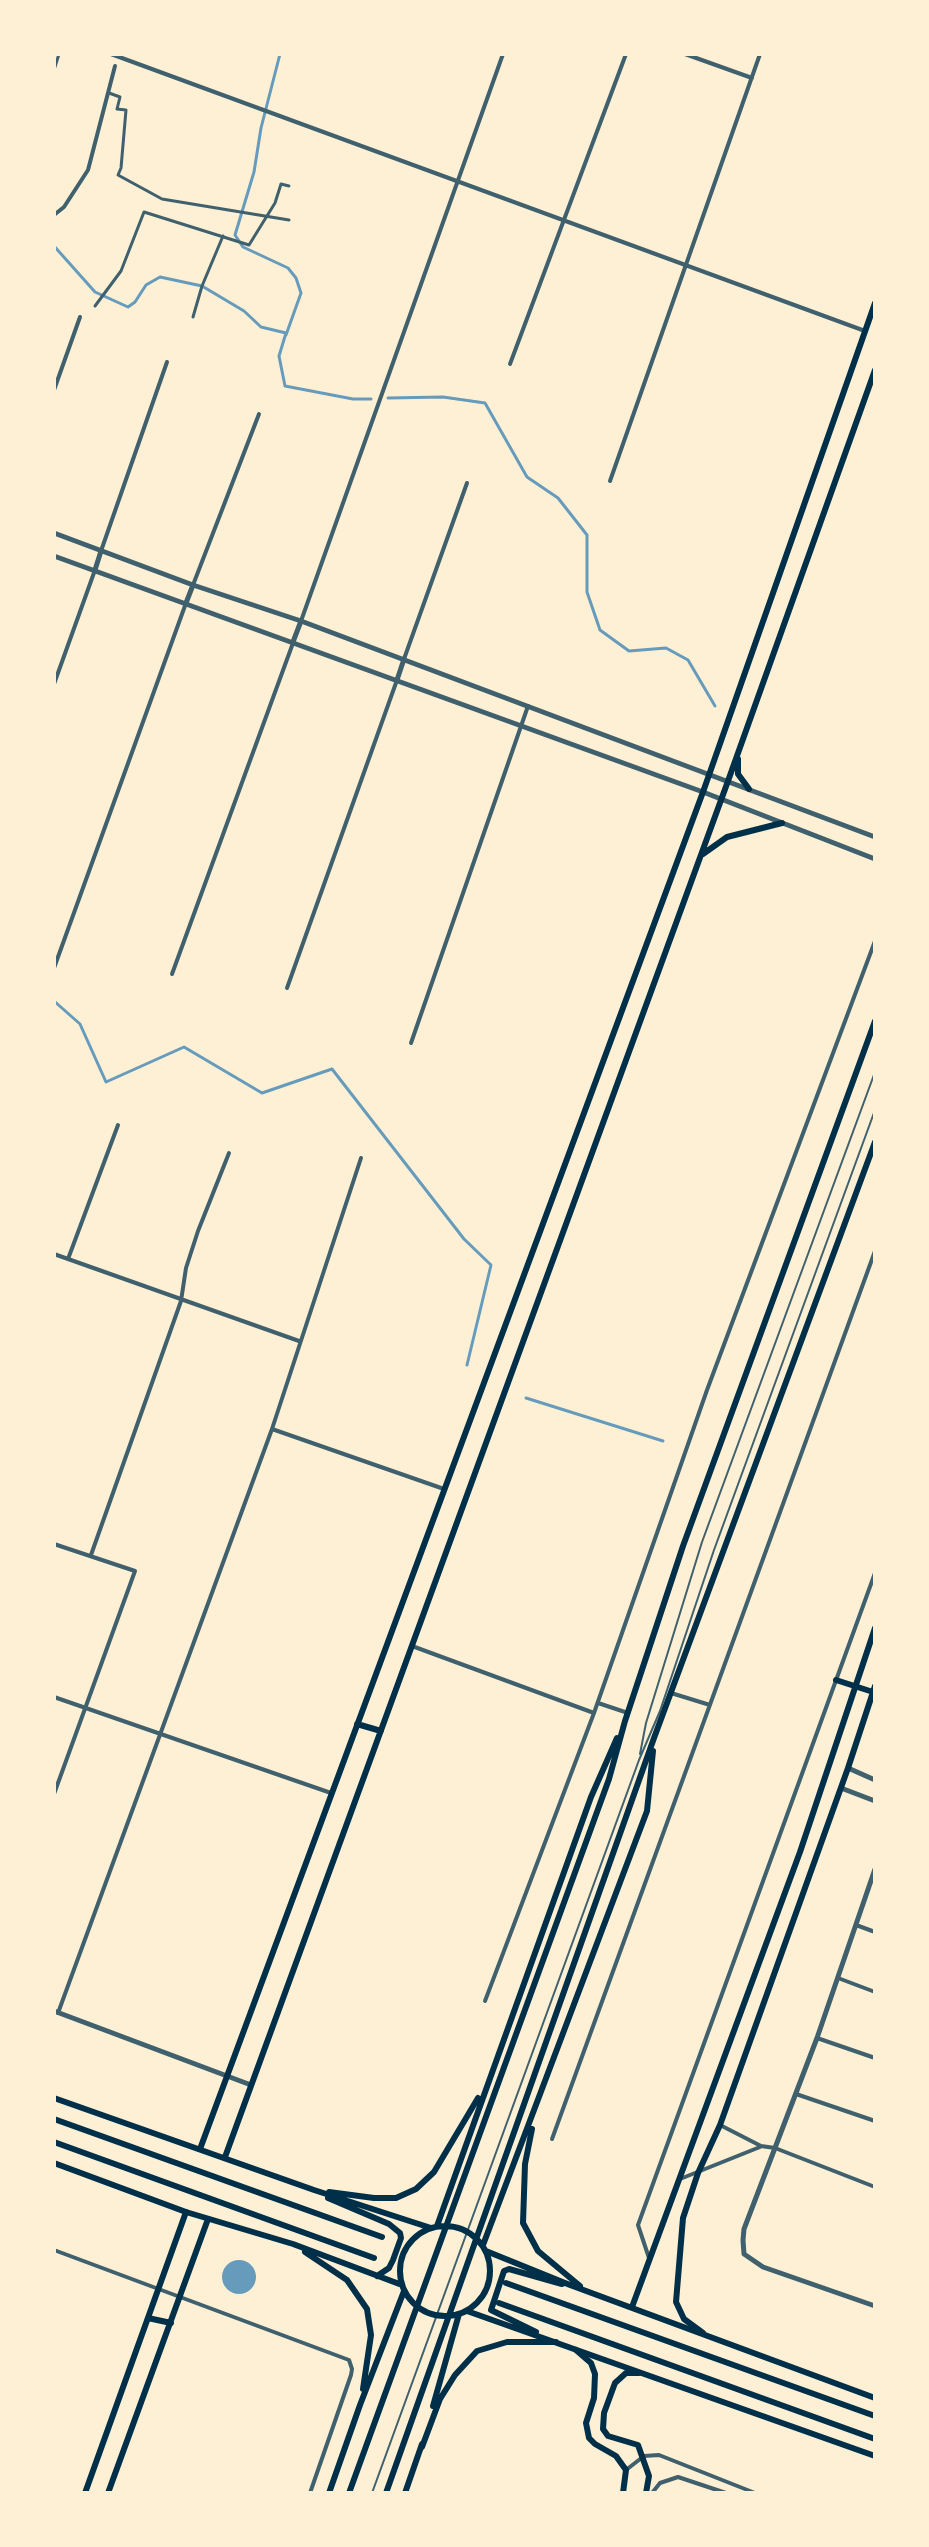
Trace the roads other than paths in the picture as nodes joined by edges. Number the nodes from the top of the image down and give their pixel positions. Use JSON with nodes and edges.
{"nodes":[{"id":1,"x":59,"y":54,"type":"edge"},
{"id":2,"x":111,"y":54,"type":"edge"},
{"id":3,"x":503,"y":54,"type":"edge"},
{"id":4,"x":626,"y":54,"type":"edge"},
{"id":5,"x":685,"y":54,"type":"edge"},
{"id":6,"x":760,"y":54,"type":"edge"},
{"id":7,"x":115,"y":66,"type":"dead end"},
{"id":8,"x":54,"y":70,"type":"edge"},
{"id":9,"x":752,"y":78,"type":"junction"},
{"id":10,"x":107,"y":92,"type":"junction"},
{"id":11,"x":456,"y":183,"type":"junction"},
{"id":12,"x":289,"y":186,"type":"dead end"},
{"id":13,"x":54,"y":215,"type":"edge"},
{"id":14,"x":265,"y":216,"type":"junction"},
{"id":15,"x":289,"y":220,"type":"dead end"},
{"id":16,"x":563,"y":222,"type":"junction"},
{"id":17,"x":223,"y":236,"type":"junction"},
{"id":18,"x":686,"y":266,"type":"junction"},
{"id":19,"x":875,"y":303,"type":"edge"},
{"id":20,"x":95,"y":306,"type":"dead end"},
{"id":21,"x":80,"y":317,"type":"dead end"},
{"id":22,"x":193,"y":317,"type":"dead end"},
{"id":23,"x":865,"y":331,"type":"junction"},
{"id":24,"x":167,"y":362,"type":"dead end"},
{"id":25,"x":510,"y":364,"type":"dead end"},
{"id":26,"x":875,"y":370,"type":"edge"},
{"id":27,"x":873,"y":383,"type":"edge"},
{"id":28,"x":54,"y":390,"type":"edge"},
{"id":29,"x":259,"y":414,"type":"dead end"},
{"id":30,"x":610,"y":481,"type":"dead end"},
{"id":31,"x":467,"y":483,"type":"dead end"},
{"id":32,"x":54,"y":533,"type":"edge"},
{"id":33,"x":101,"y":551,"type":"junction"},
{"id":34,"x":54,"y":555,"type":"edge"},
{"id":35,"x":95,"y":570,"type":"junction"},
{"id":36,"x":194,"y":585,"type":"junction"},
{"id":37,"x":186,"y":603,"type":"junction"},
{"id":38,"x":301,"y":621,"type":"junction"},
{"id":39,"x":293,"y":642,"type":"junction"},
{"id":40,"x":404,"y":659,"type":"junction"},
{"id":41,"x":397,"y":680,"type":"junction"},
{"id":42,"x":54,"y":684,"type":"edge"},
{"id":43,"x":528,"y":706,"type":"junction"},
{"id":44,"x":522,"y":726,"type":"junction"},
{"id":45,"x":738,"y":750,"type":"junction"},
{"id":46,"x":709,"y":775,"type":"junction"},
{"id":47,"x":728,"y":781,"type":"junction"},
{"id":48,"x":749,"y":789,"type":"junction"},
{"id":49,"x":703,"y":792,"type":"junction"},
{"id":50,"x":721,"y":800,"type":"junction"},
{"id":51,"x":782,"y":823,"type":"junction"},
{"id":52,"x":875,"y":837,"type":"edge"},
{"id":53,"x":700,"y":855,"type":"junction"},
{"id":54,"x":875,"y":859,"type":"edge"},
{"id":55,"x":875,"y":941,"type":"edge"},
{"id":56,"x":54,"y":968,"type":"edge"},
{"id":57,"x":172,"y":974,"type":"dead end"},
{"id":58,"x":287,"y":987,"type":"dead end"},
{"id":59,"x":875,"y":1021,"type":"edge"},
{"id":60,"x":411,"y":1043,"type":"dead end"},
{"id":61,"x":875,"y":1072,"type":"edge"},
{"id":62,"x":875,"y":1110,"type":"edge"},
{"id":63,"x":118,"y":1125,"type":"dead end"},
{"id":64,"x":875,"y":1142,"type":"edge"},
{"id":65,"x":228,"y":1153,"type":"dead end"},
{"id":66,"x":360,"y":1158,"type":"dead end"},
{"id":67,"x":875,"y":1251,"type":"edge"},
{"id":68,"x":54,"y":1254,"type":"edge"},
{"id":69,"x":68,"y":1259,"type":"junction"},
{"id":70,"x":181,"y":1301,"type":"junction"},
{"id":71,"x":299,"y":1341,"type":"junction"},
{"id":72,"x":272,"y":1429,"type":"junction"},
{"id":73,"x":445,"y":1490,"type":"junction"},
{"id":74,"x":54,"y":1544,"type":"edge"},
{"id":75,"x":91,"y":1555,"type":"junction"},
{"id":76,"x":875,"y":1573,"type":"edge"},
{"id":77,"x":875,"y":1628,"type":"edge"},
{"id":78,"x":412,"y":1646,"type":"junction"},
{"id":79,"x":836,"y":1680,"type":"junction"},
{"id":80,"x":854,"y":1686,"type":"junction"},
{"id":81,"x":874,"y":1689,"type":"edge"},
{"id":82,"x":671,"y":1693,"type":"junction"},
{"id":83,"x":54,"y":1697,"type":"edge"},
{"id":84,"x":598,"y":1702,"type":"junction"},
{"id":85,"x":710,"y":1705,"type":"junction"},
{"id":86,"x":86,"y":1708,"type":"junction"},
{"id":87,"x":594,"y":1713,"type":"junction"},
{"id":88,"x":628,"y":1713,"type":"junction"},
{"id":89,"x":625,"y":1721,"type":"junction"},
{"id":90,"x":357,"y":1724,"type":"junction"},
{"id":91,"x":381,"y":1731,"type":"junction"},
{"id":92,"x":161,"y":1733,"type":"junction"},
{"id":93,"x":654,"y":1738,"type":"junction"},
{"id":94,"x":639,"y":1760,"type":"junction"},
{"id":95,"x":848,"y":1768,"type":"junction"},
{"id":96,"x":875,"y":1780,"type":"edge"},
{"id":97,"x":841,"y":1788,"type":"junction"},
{"id":98,"x":331,"y":1793,"type":"junction"},
{"id":99,"x":54,"y":1794,"type":"edge"},
{"id":100,"x":875,"y":1801,"type":"edge"},
{"id":101,"x":875,"y":1869,"type":"edge"},
{"id":102,"x":856,"y":1925,"type":"junction"},
{"id":103,"x":875,"y":1932,"type":"edge"},
{"id":104,"x":838,"y":1978,"type":"junction"},
{"id":105,"x":875,"y":1992,"type":"edge"},
{"id":106,"x":485,"y":2001,"type":"dead end"},
{"id":107,"x":56,"y":2012,"type":"edge"},
{"id":108,"x":817,"y":2038,"type":"junction"},
{"id":109,"x":875,"y":2058,"type":"edge"},
{"id":110,"x":229,"y":2075,"type":"junction"},
{"id":111,"x":251,"y":2085,"type":"junction"},
{"id":112,"x":485,"y":2087,"type":"junction"},
{"id":113,"x":796,"y":2094,"type":"junction"},
{"id":114,"x":54,"y":2097,"type":"edge"},
{"id":115,"x":536,"y":2110,"type":"junction"},
{"id":116,"x":54,"y":2119,"type":"edge"},
{"id":117,"x":875,"y":2121,"type":"edge"},
{"id":118,"x":720,"y":2125,"type":"junction"},
{"id":119,"x":552,"y":2139,"type":"dead end"},
{"id":120,"x":54,"y":2142,"type":"edge"},
{"id":121,"x":761,"y":2146,"type":"junction"},
{"id":122,"x":775,"y":2148,"type":"junction"},
{"id":123,"x":200,"y":2149,"type":"junction"},
{"id":124,"x":225,"y":2157,"type":"junction"},
{"id":125,"x":54,"y":2163,"type":"edge"},
{"id":126,"x":698,"y":2173,"type":"junction"},
{"id":127,"x":680,"y":2179,"type":"junction"},
{"id":128,"x":875,"y":2187,"type":"edge"},
{"id":129,"x":314,"y":2190,"type":"junction"},
{"id":130,"x":186,"y":2212,"type":"junction"},
{"id":131,"x":208,"y":2219,"type":"junction"},
{"id":132,"x":434,"y":2227,"type":"junction"},
{"id":133,"x":382,"y":2237,"type":"dead end"},
{"id":134,"x":293,"y":2244,"type":"junction"},
{"id":135,"x":485,"y":2248,"type":"junction"},
{"id":136,"x":54,"y":2250,"type":"edge"},
{"id":137,"x":374,"y":2258,"type":"dead end"},
{"id":138,"x":650,"y":2262,"type":"junction"},
{"id":139,"x":378,"y":2276,"type":"junction"},
{"id":140,"x":506,"y":2283,"type":"dead end"},
{"id":141,"x":570,"y":2285,"type":"junction"},
{"id":142,"x":403,"y":2288,"type":"junction"},
{"id":143,"x":158,"y":2290,"type":"junction"},
{"id":144,"x":585,"y":2290,"type":"junction"},
{"id":145,"x":180,"y":2297,"type":"junction"},
{"id":146,"x":499,"y":2303,"type":"dead end"},
{"id":147,"x":875,"y":2306,"type":"edge"},
{"id":148,"x":632,"y":2307,"type":"junction"},
{"id":149,"x":467,"y":2311,"type":"junction"},
{"id":150,"x":459,"y":2314,"type":"junction"},
{"id":151,"x":148,"y":2318,"type":"junction"},
{"id":152,"x":171,"y":2323,"type":"junction"},
{"id":153,"x":539,"y":2335,"type":"junction"},
{"id":154,"x":708,"y":2337,"type":"junction"},
{"id":155,"x":562,"y":2343,"type":"junction"},
{"id":156,"x":573,"y":2347,"type":"junction"},
{"id":157,"x":646,"y":2372,"type":"junction"},
{"id":158,"x":594,"y":2398,"type":"junction"},
{"id":159,"x":875,"y":2398,"type":"edge"},
{"id":160,"x":609,"y":2400,"type":"junction"},
{"id":161,"x":360,"y":2404,"type":"junction"},
{"id":162,"x":875,"y":2416,"type":"edge"},
{"id":163,"x":875,"y":2439,"type":"edge"},
{"id":164,"x":422,"y":2447,"type":"junction"},
{"id":165,"x":644,"y":2456,"type":"junction"},
{"id":166,"x":875,"y":2456,"type":"edge"},
{"id":167,"x":626,"y":2470,"type":"junction"},
{"id":168,"x":85,"y":2493,"type":"edge"},
{"id":169,"x":108,"y":2493,"type":"edge"},
{"id":170,"x":310,"y":2493,"type":"edge"},
{"id":171,"x":329,"y":2493,"type":"edge"},
{"id":172,"x":349,"y":2493,"type":"edge"},
{"id":173,"x":372,"y":2493,"type":"edge"},
{"id":174,"x":386,"y":2493,"type":"edge"},
{"id":175,"x":405,"y":2493,"type":"edge"},
{"id":176,"x":623,"y":2493,"type":"edge"},
{"id":177,"x":646,"y":2493,"type":"edge"},
{"id":178,"x":652,"y":2493,"type":"edge"},
{"id":179,"x":726,"y":2493,"type":"edge"},
{"id":180,"x":755,"y":2493,"type":"edge"}],
"edges":[{"from":1,"to":8,"type":"street"},
{"from":2,"to":11,"type":"street"},
{"from":3,"to":11,"type":"street"},
{"from":4,"to":16,"type":"street"},
{"from":5,"to":9,"type":"street"},
{"from":6,"to":9,"type":"street"},
{"from":7,"to":10,"type":"street"},
{"from":9,"to":18,"type":"street"},
{"from":10,"to":13,"type":"street"},
{"from":10,"to":14,"type":"street"},
{"from":11,"to":16,"type":"street"},
{"from":11,"to":38,"type":"street"},
{"from":12,"to":14,"type":"street"},
{"from":14,"to":15,"type":"street"},
{"from":14,"to":17,"type":"street"},
{"from":16,"to":18,"type":"street"},
{"from":16,"to":25,"type":"street"},
{"from":17,"to":20,"type":"street"},
{"from":17,"to":22,"type":"street"},
{"from":18,"to":23,"type":"street"},
{"from":18,"to":30,"type":"street"},
{"from":19,"to":23,"type":"main road"},
{"from":21,"to":28,"type":"street"},
{"from":23,"to":46,"type":"main road"},
{"from":24,"to":33,"type":"street"},
{"from":26,"to":27,"type":"main road"},
{"from":27,"to":45,"type":"main road"},
{"from":29,"to":36,"type":"street"},
{"from":31,"to":40,"type":"street"},
{"from":32,"to":33,"type":"street"},
{"from":33,"to":35,"type":"street"},
{"from":33,"to":36,"type":"street"},
{"from":34,"to":35,"type":"street"},
{"from":35,"to":37,"type":"street"},
{"from":35,"to":42,"type":"street"},
{"from":36,"to":37,"type":"street"},
{"from":36,"to":38,"type":"street"},
{"from":37,"to":39,"type":"street"},
{"from":37,"to":56,"type":"street"},
{"from":38,"to":39,"type":"street"},
{"from":38,"to":40,"type":"street"},
{"from":39,"to":41,"type":"street"},
{"from":39,"to":57,"type":"street"},
{"from":40,"to":41,"type":"street"},
{"from":40,"to":43,"type":"street"},
{"from":41,"to":44,"type":"street"},
{"from":41,"to":58,"type":"street"},
{"from":43,"to":44,"type":"street"},
{"from":43,"to":46,"type":"street"},
{"from":44,"to":49,"type":"street"},
{"from":44,"to":60,"type":"street"},
{"from":45,"to":47,"type":"main road"},
{"from":45,"to":48,"type":"main road"},
{"from":46,"to":47,"type":"street"},
{"from":46,"to":49,"type":"main road"},
{"from":47,"to":48,"type":"street"},
{"from":47,"to":50,"type":"main road"},
{"from":48,"to":52,"type":"street"},
{"from":49,"to":50,"type":"street"},
{"from":49,"to":73,"type":"main road"},
{"from":50,"to":51,"type":"street"},
{"from":50,"to":53,"type":"main road"},
{"from":51,"to":53,"type":"main road"},
{"from":51,"to":54,"type":"street"},
{"from":53,"to":78,"type":"main road"},
{"from":55,"to":84,"type":"street"},
{"from":59,"to":88,"type":"main road"},
{"from":61,"to":94,"type":"lane"},
{"from":62,"to":94,"type":"lane"},
{"from":63,"to":69,"type":"street"},
{"from":64,"to":82,"type":"main road"},
{"from":65,"to":70,"type":"street"},
{"from":66,"to":71,"type":"street"},
{"from":67,"to":85,"type":"street"},
{"from":68,"to":69,"type":"street"},
{"from":69,"to":70,"type":"street"},
{"from":70,"to":71,"type":"street"},
{"from":70,"to":75,"type":"street"},
{"from":71,"to":72,"type":"street"},
{"from":72,"to":73,"type":"street"},
{"from":72,"to":92,"type":"street"},
{"from":73,"to":90,"type":"main road"},
{"from":74,"to":75,"type":"street"},
{"from":75,"to":86,"type":"street"},
{"from":76,"to":79,"type":"street"},
{"from":77,"to":80,"type":"main road"},
{"from":78,"to":87,"type":"street"},
{"from":78,"to":91,"type":"main road"},
{"from":79,"to":80,"type":"main road"},
{"from":79,"to":138,"type":"street"},
{"from":80,"to":81,"type":"main road"},
{"from":80,"to":127,"type":"main road"},
{"from":81,"to":95,"type":"main road"},
{"from":82,"to":85,"type":"street"},
{"from":82,"to":93,"type":"main road"},
{"from":83,"to":86,"type":"street"},
{"from":84,"to":87,"type":"street"},
{"from":84,"to":88,"type":"street"},
{"from":85,"to":119,"type":"street"},
{"from":86,"to":92,"type":"street"},
{"from":86,"to":99,"type":"street"},
{"from":87,"to":106,"type":"street"},
{"from":88,"to":89,"type":"main road"},
{"from":89,"to":112,"type":"main road"},
{"from":89,"to":172,"type":"main road"},
{"from":90,"to":91,"type":"main road"},
{"from":90,"to":98,"type":"main road"},
{"from":91,"to":111,"type":"main road"},
{"from":92,"to":98,"type":"street"},
{"from":92,"to":107,"type":"street"},
{"from":93,"to":115,"type":"main road"},
{"from":93,"to":174,"type":"main road"},
{"from":94,"to":173,"type":"lane"},
{"from":95,"to":96,"type":"street"},
{"from":95,"to":97,"type":"main road"},
{"from":97,"to":100,"type":"street"},
{"from":97,"to":118,"type":"main road"},
{"from":98,"to":110,"type":"main road"},
{"from":101,"to":102,"type":"street"},
{"from":102,"to":103,"type":"street"},
{"from":102,"to":104,"type":"street"},
{"from":104,"to":105,"type":"street"},
{"from":104,"to":108,"type":"street"},
{"from":107,"to":110,"type":"street"},
{"from":108,"to":109,"type":"street"},
{"from":108,"to":113,"type":"street"},
{"from":110,"to":111,"type":"street"},
{"from":110,"to":123,"type":"main road"},
{"from":111,"to":124,"type":"main road"},
{"from":112,"to":129,"type":"main road"},
{"from":112,"to":132,"type":"main road"},
{"from":113,"to":117,"type":"street"},
{"from":113,"to":122,"type":"street"},
{"from":114,"to":123,"type":"main road"},
{"from":115,"to":135,"type":"main road"},
{"from":115,"to":144,"type":"main road"},
{"from":116,"to":133,"type":"main road"},
{"from":118,"to":121,"type":"street"},
{"from":118,"to":126,"type":"main road"},
{"from":120,"to":137,"type":"main road"},
{"from":121,"to":122,"type":"street"},
{"from":121,"to":126,"type":"street"},
{"from":122,"to":128,"type":"street"},
{"from":122,"to":147,"type":"street"},
{"from":123,"to":124,"type":"main road"},
{"from":124,"to":129,"type":"main road"},
{"from":125,"to":130,"type":"main road"},
{"from":126,"to":127,"type":"street"},
{"from":126,"to":154,"type":"main road"},
{"from":127,"to":138,"type":"main road"},
{"from":129,"to":132,"type":"main road"},
{"from":129,"to":139,"type":"main road"},
{"from":130,"to":131,"type":"main road"},
{"from":130,"to":143,"type":"main road"},
{"from":131,"to":134,"type":"main road"},
{"from":131,"to":145,"type":"main road"},
{"from":132,"to":135,"type":"main road"},
{"from":132,"to":142,"type":"main road"},
{"from":134,"to":139,"type":"main road"},
{"from":134,"to":161,"type":"main road"},
{"from":135,"to":141,"type":"main road"},
{"from":135,"to":149,"type":"main road"},
{"from":136,"to":143,"type":"street"},
{"from":138,"to":148,"type":"main road"},
{"from":139,"to":142,"type":"main road"},
{"from":140,"to":162,"type":"main road"},
{"from":141,"to":144,"type":"main road"},
{"from":141,"to":153,"type":"main road"},
{"from":142,"to":150,"type":"main road"},
{"from":142,"to":161,"type":"main road"},
{"from":143,"to":145,"type":"street"},
{"from":143,"to":151,"type":"main road"},
{"from":144,"to":148,"type":"main road"},
{"from":145,"to":152,"type":"main road"},
{"from":145,"to":170,"type":"street"},
{"from":146,"to":163,"type":"main road"},
{"from":148,"to":154,"type":"main road"},
{"from":149,"to":150,"type":"main road"},
{"from":149,"to":153,"type":"main road"},
{"from":150,"to":164,"type":"main road"},
{"from":151,"to":152,"type":"main road"},
{"from":151,"to":168,"type":"main road"},
{"from":152,"to":169,"type":"main road"},
{"from":153,"to":155,"type":"main road"},
{"from":154,"to":159,"type":"main road"},
{"from":155,"to":156,"type":"main road"},
{"from":155,"to":164,"type":"main road"},
{"from":156,"to":157,"type":"main road"},
{"from":156,"to":158,"type":"main road"},
{"from":157,"to":160,"type":"main road"},
{"from":157,"to":166,"type":"main road"},
{"from":158,"to":160,"type":"main road"},
{"from":158,"to":167,"type":"main road"},
{"from":160,"to":165,"type":"main road"},
{"from":161,"to":171,"type":"main road"},
{"from":164,"to":175,"type":"main road"},
{"from":165,"to":167,"type":"street"},
{"from":165,"to":177,"type":"main road"},
{"from":165,"to":180,"type":"street"},
{"from":167,"to":176,"type":"main road"},
{"from":178,"to":179,"type":"street"}]}
